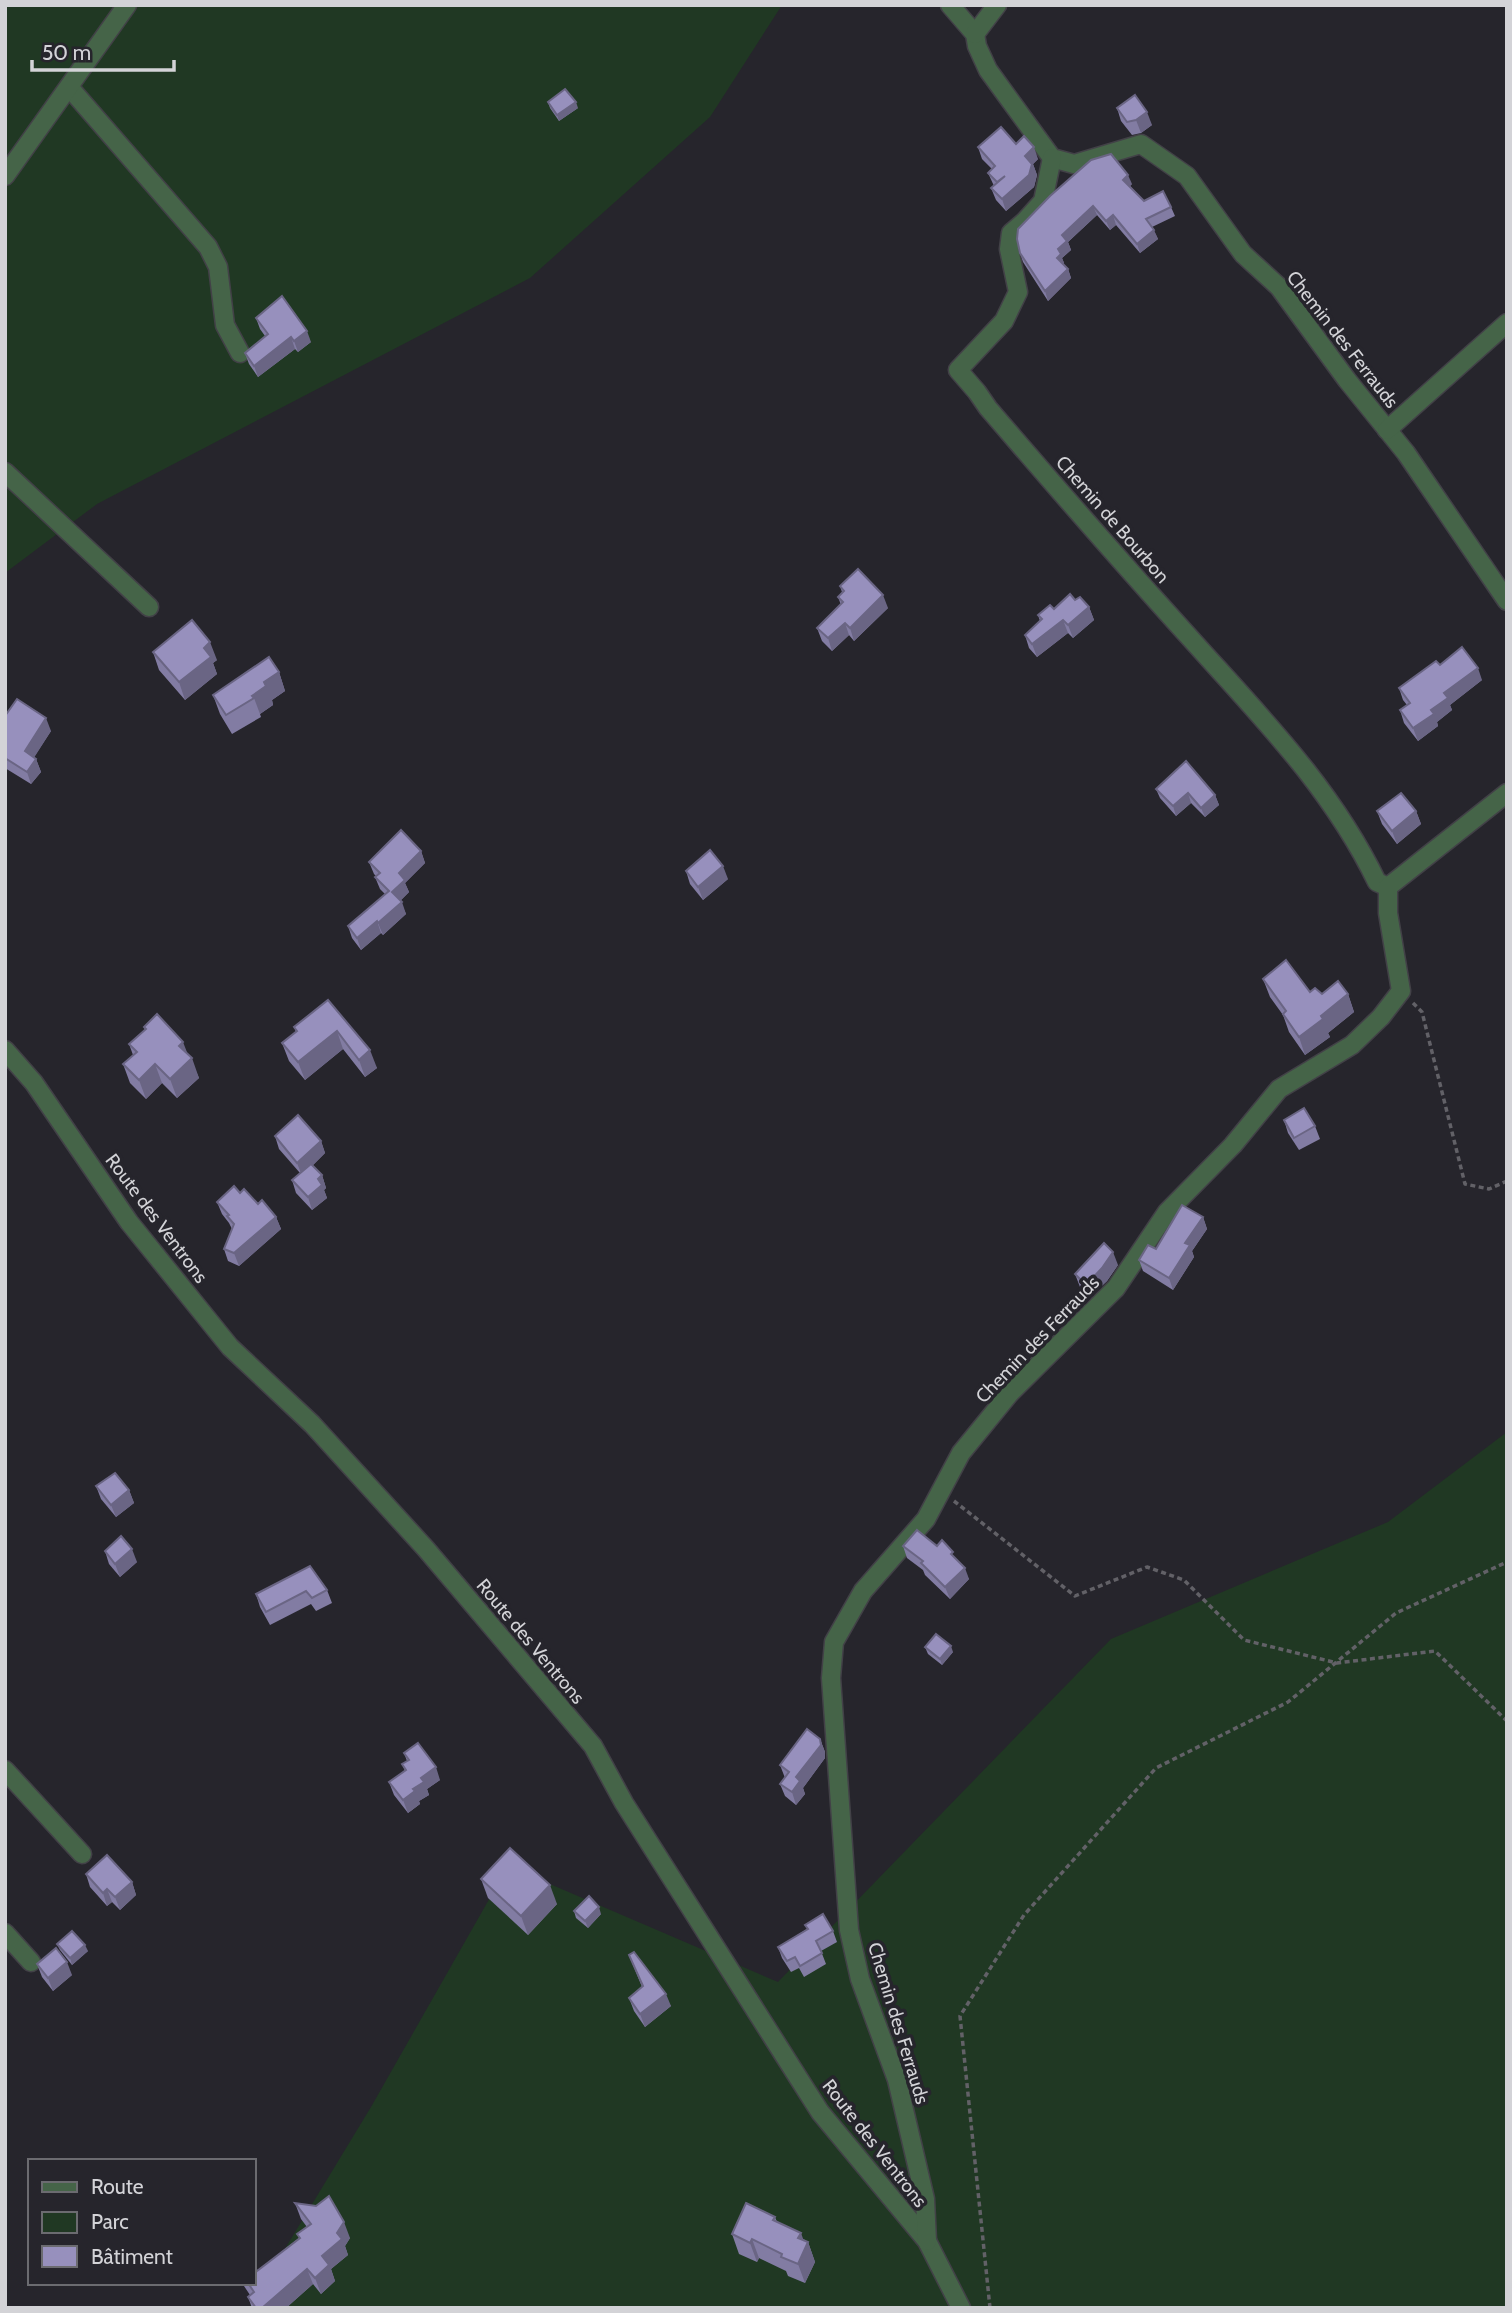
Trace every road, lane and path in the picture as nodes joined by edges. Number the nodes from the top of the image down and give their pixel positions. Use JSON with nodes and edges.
{"nodes":[{"id":1,"x":127,"y":5,"type":"edge"},
{"id":2,"x":950,"y":5,"type":"edge"},
{"id":3,"x":997,"y":5,"type":"edge"},
{"id":4,"x":975,"y":34,"type":"junction"},
{"id":5,"x":69,"y":87,"type":"junction"},
{"id":6,"x":1052,"y":158,"type":"junction"},
{"id":7,"x":5,"y":176,"type":"edge"},
{"id":8,"x":1507,"y":323,"type":"edge"},
{"id":9,"x":240,"y":353,"type":"dead end"},
{"id":10,"x":1387,"y":430,"type":"junction"},
{"id":11,"x":5,"y":472,"type":"edge"},
{"id":12,"x":1507,"y":601,"type":"edge"},
{"id":13,"x":149,"y":607,"type":"dead end"},
{"id":14,"x":1507,"y":793,"type":"edge"},
{"id":15,"x":1388,"y":887,"type":"junction"},
{"id":16,"x":1401,"y":991,"type":"junction"},
{"id":17,"x":5,"y":1050,"type":"edge"},
{"id":18,"x":1507,"y":1181,"type":"edge"},
{"id":19,"x":941,"y":1491,"type":"junction"},
{"id":20,"x":1507,"y":1562,"type":"edge"},
{"id":21,"x":1337,"y":1662,"type":"junction"},
{"id":22,"x":1507,"y":1721,"type":"edge"},
{"id":23,"x":5,"y":1770,"type":"edge"},
{"id":24,"x":82,"y":1854,"type":"dead end"},
{"id":25,"x":5,"y":1933,"type":"edge"},
{"id":26,"x":31,"y":1962,"type":"dead end"},
{"id":27,"x":927,"y":2241,"type":"junction"},
{"id":28,"x":961,"y":2308,"type":"edge"},
{"id":29,"x":990,"y":2308,"type":"edge"}],
"edges":[{"from":1,"to":5,"type":"street"},
{"from":2,"to":4,"type":"street"},
{"from":3,"to":4,"type":"street"},
{"from":4,"to":6,"type":"street"},
{"from":5,"to":7,"type":"street"},
{"from":5,"to":9,"type":"street"},
{"from":6,"to":10,"type":"street","name":"Chemin des Ferrauds"},
{"from":6,"to":15,"type":"street","name":"Chemin de Bourbon"},
{"from":8,"to":10,"type":"street"},
{"from":10,"to":12,"type":"street","name":"Chemin des Ferrauds"},
{"from":11,"to":13,"type":"street"},
{"from":14,"to":15,"type":"street"},
{"from":15,"to":16,"type":"street"},
{"from":16,"to":18,"type":"path"},
{"from":16,"to":19,"type":"street","name":"Chemin des Ferrauds"},
{"from":17,"to":27,"type":"street","name":"Route des Ventrons"},
{"from":19,"to":21,"type":"path"},
{"from":19,"to":27,"type":"street","name":"Chemin des Ferrauds"},
{"from":20,"to":21,"type":"path"},
{"from":21,"to":22,"type":"path"},
{"from":21,"to":29,"type":"path"},
{"from":23,"to":24,"type":"street"},
{"from":25,"to":26,"type":"street"},
{"from":27,"to":28,"type":"street","name":"Route des Ventrons"}]}
